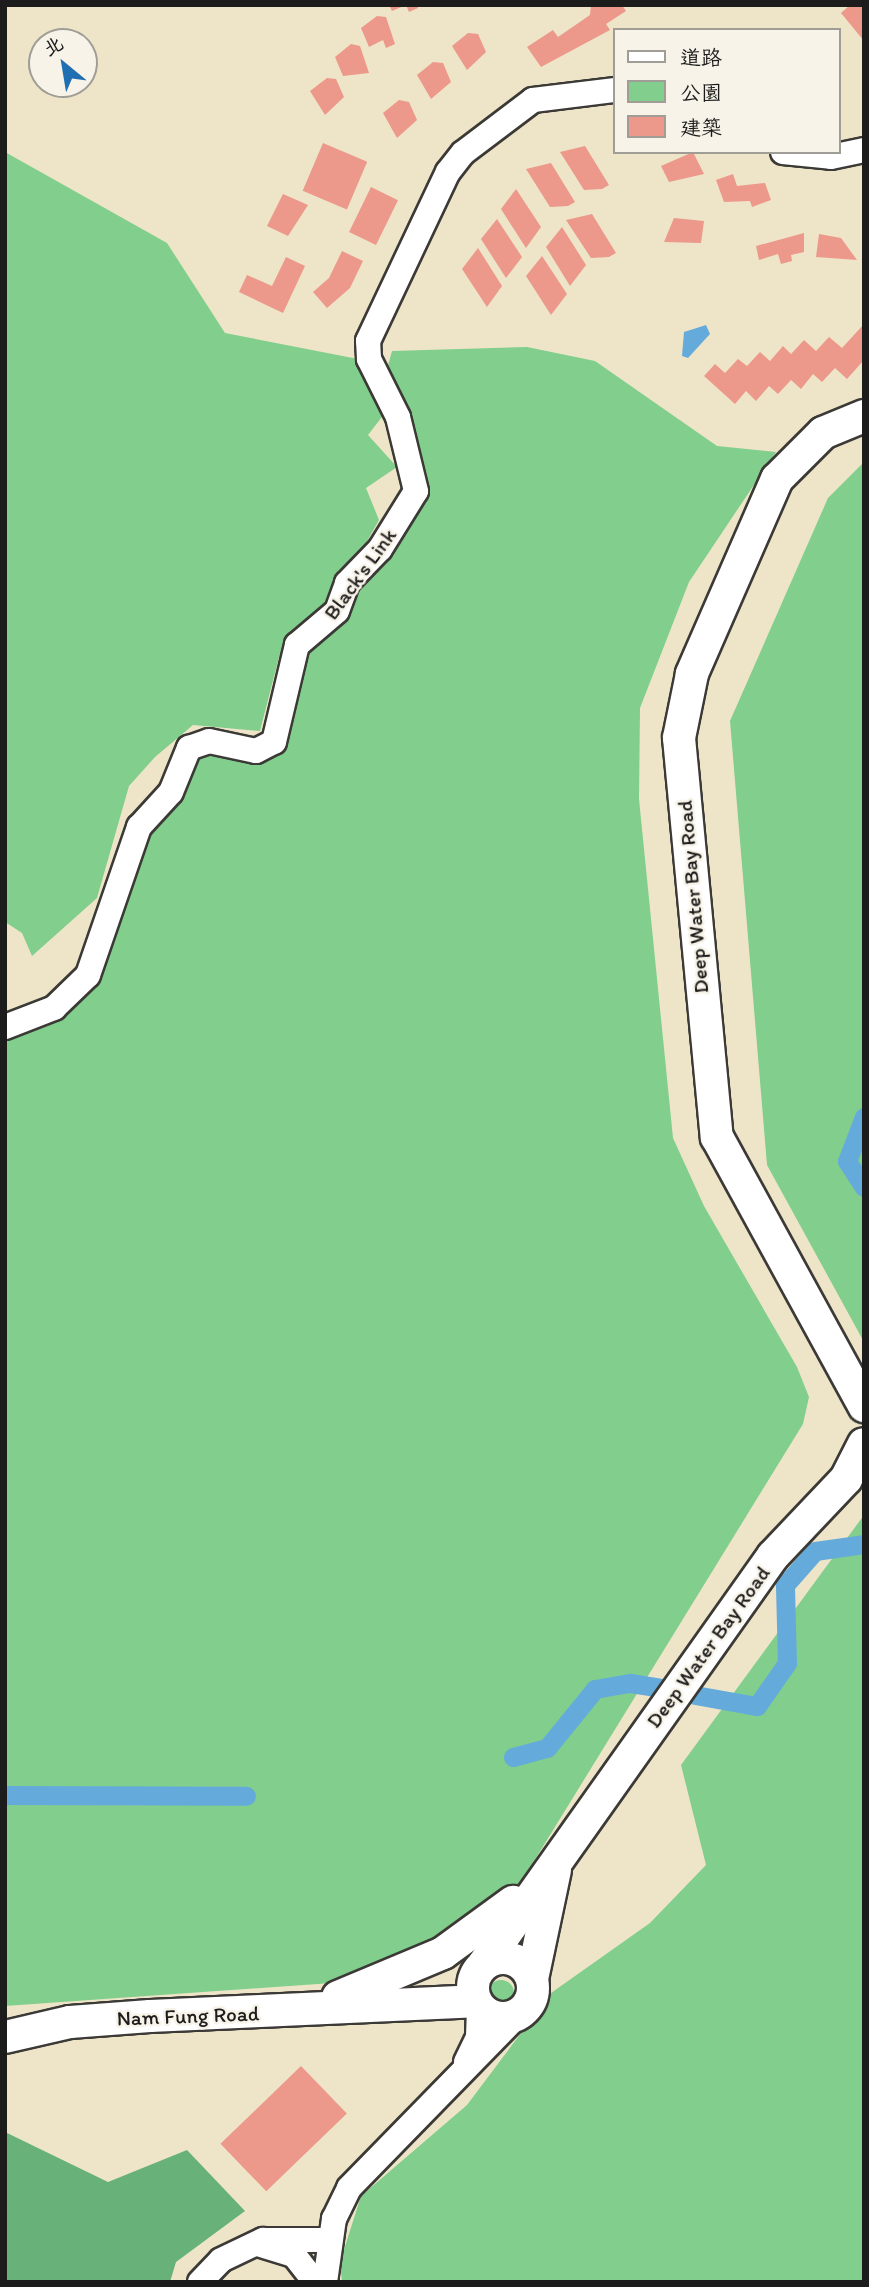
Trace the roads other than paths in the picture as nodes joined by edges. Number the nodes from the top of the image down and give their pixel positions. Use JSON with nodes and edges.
{"nodes":[{"id":1,"x":614,"y":90,"type":"edge"},
{"id":2,"x":864,"y":150,"type":"edge"},
{"id":3,"x":799,"y":154,"type":"edge"},
{"id":4,"x":864,"y":416,"type":"edge"},
{"id":5,"x":5,"y":1027,"type":"edge"},
{"id":6,"x":864,"y":1406,"type":"edge"},
{"id":7,"x":864,"y":1444,"type":"edge"},
{"id":8,"x":558,"y":1858,"type":"junction"},
{"id":9,"x":532,"y":1979,"type":"junction"},
{"id":10,"x":479,"y":1986,"type":"junction"},
{"id":11,"x":522,"y":2011,"type":"junction"},
{"id":12,"x":283,"y":2012,"type":"junction"},
{"id":13,"x":5,"y":2037,"type":"edge"},
{"id":14,"x":452,"y":2087,"type":"junction"},
{"id":15,"x":329,"y":2240,"type":"junction"},
{"id":16,"x":248,"y":2245,"type":"junction"},
{"id":17,"x":200,"y":2282,"type":"edge"},
{"id":18,"x":315,"y":2282,"type":"edge"},
{"id":19,"x":325,"y":2282,"type":"edge"}],
"edges":[{"from":1,"to":5,"type":"street","name":"Black's Link"},
{"from":2,"to":3,"type":"street"},
{"from":4,"to":6,"type":"main road","name":"Deep Water Bay Road"},
{"from":7,"to":8,"type":"main road","name":"Deep Water Bay Road"},
{"from":8,"to":9,"type":"main road","name":"Deep Water Bay Road"},
{"from":8,"to":10,"type":"main road","name":"Deep Water Bay Road"},
{"from":8,"to":12,"type":"main road"},
{"from":9,"to":10,"type":"main road"},
{"from":9,"to":11,"type":"main road"},
{"from":10,"to":11,"type":"main road"},
{"from":10,"to":12,"type":"main road","name":"Nam Fung Road"},
{"from":10,"to":14,"type":"street","name":"Deep Water Bay Road"},
{"from":11,"to":14,"type":"street","name":"Deep Water Bay Road"},
{"from":12,"to":13,"type":"main road","name":"Nam Fung Road"},
{"from":14,"to":15,"type":"street","name":"Deep Water Bay Road"},
{"from":15,"to":16,"type":"street"},
{"from":15,"to":19,"type":"street","name":"Deep Water Bay Road"},
{"from":16,"to":17,"type":"street"},
{"from":16,"to":18,"type":"street"}]}
